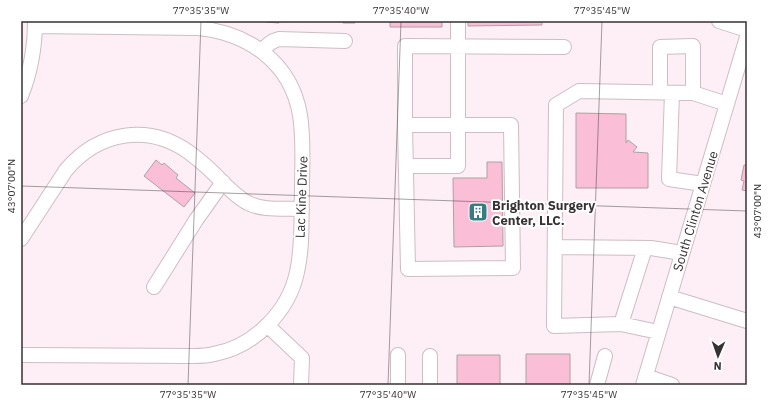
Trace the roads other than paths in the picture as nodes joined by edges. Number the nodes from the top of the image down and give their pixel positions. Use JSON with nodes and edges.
{"nodes":[{"id":1,"x":458,"y":21,"type":"edge"},
{"id":2,"x":719,"y":21,"type":"edge"},
{"id":3,"x":35,"y":24,"type":"edge"},
{"id":4,"x":747,"y":30,"type":"edge"},
{"id":5,"x":747,"y":37,"type":"edge"},
{"id":6,"x":345,"y":41,"type":"dead end"},
{"id":7,"x":458,"y":46,"type":"junction"},
{"id":8,"x":564,"y":47,"type":"dead end"},
{"id":9,"x":262,"y":51,"type":"junction"},
{"id":10,"x":741,"y":77,"type":"edge"},
{"id":11,"x":666,"y":93,"type":"junction"},
{"id":12,"x":693,"y":93,"type":"junction"},
{"id":13,"x":21,"y":96,"type":"edge"},
{"id":14,"x":727,"y":104,"type":"junction"},
{"id":15,"x":405,"y":125,"type":"junction"},
{"id":16,"x":458,"y":125,"type":"junction"},
{"id":17,"x":406,"y":166,"type":"junction"},
{"id":18,"x":223,"y":182,"type":"junction"},
{"id":19,"x":703,"y":184,"type":"junction"},
{"id":20,"x":302,"y":209,"type":"junction"},
{"id":21,"x":21,"y":239,"type":"edge"},
{"id":22,"x":555,"y":248,"type":"junction"},
{"id":23,"x":645,"y":248,"type":"junction"},
{"id":24,"x":682,"y":253,"type":"junction"},
{"id":25,"x":154,"y":288,"type":"dead end"},
{"id":26,"x":669,"y":297,"type":"junction"},
{"id":27,"x":747,"y":321,"type":"edge"},
{"id":28,"x":621,"y":324,"type":"junction"},
{"id":29,"x":267,"y":325,"type":"junction"},
{"id":30,"x":658,"y":332,"type":"junction"},
{"id":31,"x":21,"y":355,"type":"edge"},
{"id":32,"x":398,"y":355,"type":"dead end"},
{"id":33,"x":430,"y":356,"type":"dead end"},
{"id":34,"x":605,"y":356,"type":"dead end"},
{"id":35,"x":644,"y":381,"type":"edge"},
{"id":36,"x":301,"y":385,"type":"edge"},
{"id":37,"x":398,"y":385,"type":"edge"},
{"id":38,"x":430,"y":385,"type":"edge"},
{"id":39,"x":597,"y":385,"type":"edge"},
{"id":40,"x":672,"y":385,"type":"edge"}],
"edges":[{"from":1,"to":7,"type":"street"},
{"from":2,"to":4,"type":"street"},
{"from":3,"to":9,"type":"street","name":"Lac Kine Drive"},
{"from":3,"to":13,"type":"street"},
{"from":5,"to":10,"type":"street","name":"South Clinton Avenue"},
{"from":6,"to":9,"type":"street"},
{"from":7,"to":8,"type":"street"},
{"from":7,"to":15,"type":"street"},
{"from":7,"to":16,"type":"street"},
{"from":9,"to":20,"type":"street","name":"Lac Kine Drive"},
{"from":10,"to":14,"type":"street","name":"South Clinton Avenue"},
{"from":11,"to":12,"type":"street"},
{"from":11,"to":12,"type":"street"},
{"from":11,"to":19,"type":"street"},
{"from":11,"to":22,"type":"street"},
{"from":12,"to":14,"type":"street"},
{"from":14,"to":19,"type":"street","name":"South Clinton Avenue"},
{"from":15,"to":16,"type":"street"},
{"from":15,"to":17,"type":"street"},
{"from":16,"to":17,"type":"street"},
{"from":16,"to":17,"type":"street"},
{"from":18,"to":20,"type":"street"},
{"from":18,"to":21,"type":"street"},
{"from":18,"to":25,"type":"street"},
{"from":19,"to":24,"type":"street","name":"South Clinton Avenue"},
{"from":20,"to":29,"type":"street","name":"Lac Kine Drive"},
{"from":22,"to":23,"type":"street"},
{"from":22,"to":28,"type":"street"},
{"from":23,"to":24,"type":"street"},
{"from":23,"to":28,"type":"street"},
{"from":24,"to":26,"type":"street","name":"South Clinton Avenue"},
{"from":26,"to":27,"type":"street"},
{"from":26,"to":30,"type":"street","name":"South Clinton Avenue"},
{"from":28,"to":30,"type":"street"},
{"from":29,"to":31,"type":"street","name":"Lac Kine Drive"},
{"from":29,"to":36,"type":"street"},
{"from":30,"to":35,"type":"street","name":"South Clinton Avenue"},
{"from":32,"to":37,"type":"street"},
{"from":33,"to":38,"type":"street"},
{"from":34,"to":39,"type":"street"},
{"from":35,"to":40,"type":"street"}]}
